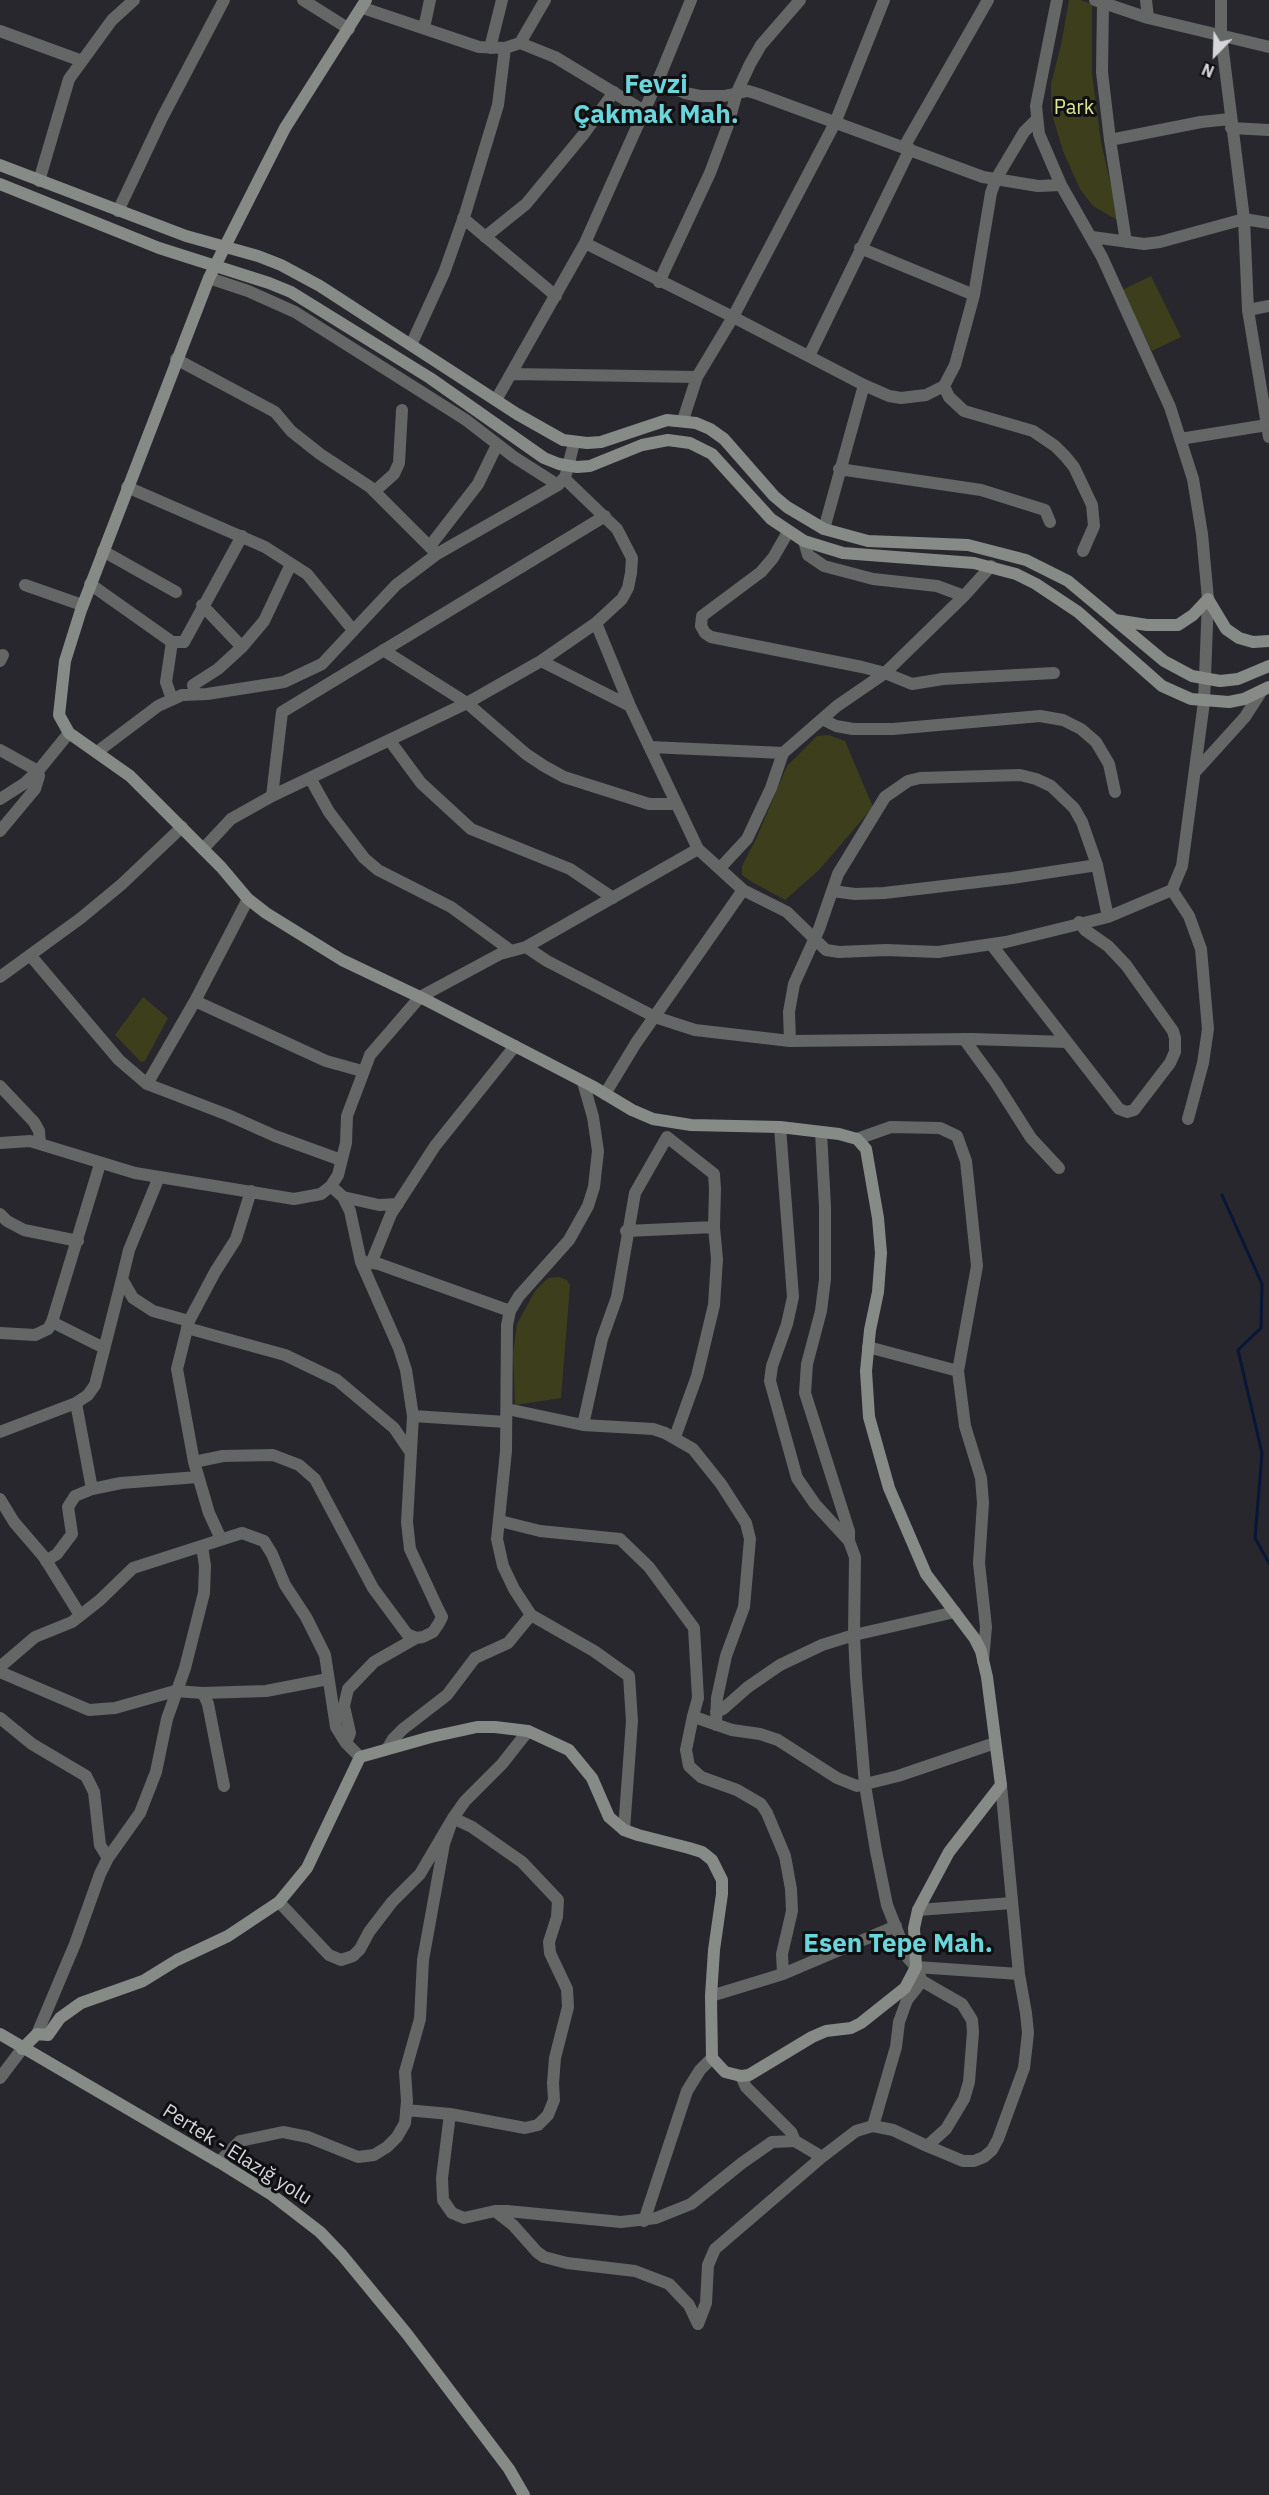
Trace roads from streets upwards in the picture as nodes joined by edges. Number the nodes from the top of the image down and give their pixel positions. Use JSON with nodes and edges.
{"nodes":[{"id":1,"x":134,"y":0,"type":"edge"},
{"id":2,"x":224,"y":0,"type":"edge"},
{"id":3,"x":303,"y":0,"type":"edge"},
{"id":4,"x":430,"y":0,"type":"edge"},
{"id":5,"x":502,"y":0,"type":"edge"},
{"id":6,"x":545,"y":0,"type":"edge"},
{"id":7,"x":691,"y":0,"type":"edge"},
{"id":8,"x":800,"y":0,"type":"edge"},
{"id":9,"x":884,"y":0,"type":"edge"},
{"id":10,"x":988,"y":0,"type":"edge"},
{"id":11,"x":1057,"y":0,"type":"edge"},
{"id":12,"x":1146,"y":0,"type":"edge"},
{"id":13,"x":1221,"y":0,"type":"edge"},
{"id":14,"x":1099,"y":2,"type":"edge"},
{"id":15,"x":364,"y":4,"type":"edge"},
{"id":16,"x":1148,"y":18,"type":"junction"},
{"id":17,"x":423,"y":28,"type":"junction"},
{"id":18,"x":349,"y":30,"type":"junction"},
{"id":19,"x":0,"y":31,"type":"edge"},
{"id":20,"x":1221,"y":35,"type":"junction"},
{"id":21,"x":520,"y":43,"type":"junction"},
{"id":22,"x":1269,"y":47,"type":"edge"},
{"id":23,"x":490,"y":48,"type":"junction"},
{"id":24,"x":505,"y":48,"type":"junction"},
{"id":25,"x":82,"y":62,"type":"junction"},
{"id":26,"x":658,"y":81,"type":"junction"},
{"id":27,"x":737,"y":92,"type":"junction"},
{"id":28,"x":614,"y":93,"type":"junction"},
{"id":29,"x":644,"y":111,"type":"junction"},
{"id":30,"x":1036,"y":120,"type":"junction"},
{"id":31,"x":834,"y":123,"type":"junction"},
{"id":32,"x":1231,"y":124,"type":"junction"},
{"id":33,"x":1269,"y":130,"type":"edge"},
{"id":34,"x":1110,"y":140,"type":"junction"},
{"id":35,"x":907,"y":148,"type":"junction"},
{"id":36,"x":0,"y":165,"type":"edge"},
{"id":37,"x":996,"y":179,"type":"junction"},
{"id":38,"x":39,"y":181,"type":"junction"},
{"id":39,"x":0,"y":184,"type":"edge"},
{"id":40,"x":1062,"y":185,"type":"junction"},
{"id":41,"x":118,"y":211,"type":"junction"},
{"id":42,"x":464,"y":218,"type":"junction"},
{"id":43,"x":1244,"y":219,"type":"junction"},
{"id":44,"x":1269,"y":223,"type":"edge"},
{"id":45,"x":485,"y":237,"type":"junction"},
{"id":46,"x":1092,"y":237,"type":"junction"},
{"id":47,"x":1126,"y":242,"type":"junction"},
{"id":48,"x":585,"y":243,"type":"junction"},
{"id":49,"x":225,"y":246,"type":"junction"},
{"id":50,"x":860,"y":248,"type":"junction"},
{"id":51,"x":211,"y":272,"type":"junction"},
{"id":52,"x":659,"y":282,"type":"junction"},
{"id":53,"x":974,"y":295,"type":"junction"},
{"id":54,"x":555,"y":296,"type":"junction"},
{"id":55,"x":1269,"y":306,"type":"edge"},
{"id":56,"x":1248,"y":310,"type":"junction"},
{"id":57,"x":733,"y":317,"type":"junction"},
{"id":58,"x":411,"y":345,"type":"junction"},
{"id":59,"x":809,"y":356,"type":"junction"},
{"id":60,"x":176,"y":359,"type":"junction"},
{"id":61,"x":513,"y":374,"type":"junction"},
{"id":62,"x":697,"y":377,"type":"junction"},
{"id":63,"x":864,"y":385,"type":"junction"},
{"id":64,"x":944,"y":386,"type":"junction"},
{"id":65,"x":496,"y":400,"type":"junction"},
{"id":66,"x":402,"y":410,"type":"dead end"},
{"id":67,"x":682,"y":420,"type":"junction"},
{"id":68,"x":1268,"y":431,"type":"edge"},
{"id":69,"x":1180,"y":439,"type":"junction"},
{"id":70,"x":574,"y":442,"type":"junction"},
{"id":71,"x":497,"y":445,"type":"junction"},
{"id":72,"x":839,"y":469,"type":"junction"},
{"id":73,"x":564,"y":476,"type":"junction"},
{"id":74,"x":127,"y":487,"type":"junction"},
{"id":75,"x":375,"y":491,"type":"junction"},
{"id":76,"x":605,"y":516,"type":"junction"},
{"id":77,"x":1050,"y":522,"type":"dead end"},
{"id":78,"x":824,"y":529,"type":"junction"},
{"id":79,"x":788,"y":532,"type":"junction"},
{"id":80,"x":242,"y":536,"type":"junction"},
{"id":81,"x":804,"y":541,"type":"junction"},
{"id":82,"x":434,"y":550,"type":"junction"},
{"id":83,"x":103,"y":551,"type":"junction"},
{"id":84,"x":1083,"y":551,"type":"dead end"},
{"id":85,"x":291,"y":564,"type":"junction"},
{"id":86,"x":990,"y":566,"type":"junction"},
{"id":87,"x":90,"y":584,"type":"junction"},
{"id":88,"x":25,"y":585,"type":"dead end"},
{"id":89,"x":176,"y":592,"type":"dead end"},
{"id":90,"x":964,"y":596,"type":"junction"},
{"id":91,"x":1208,"y":599,"type":"junction"},
{"id":92,"x":82,"y":605,"type":"junction"},
{"id":93,"x":202,"y":605,"type":"junction"},
{"id":94,"x":1112,"y":619,"type":"junction"},
{"id":95,"x":596,"y":623,"type":"junction"},
{"id":96,"x":353,"y":630,"type":"junction"},
{"id":97,"x":1269,"y":641,"type":"edge"},
{"id":98,"x":172,"y":642,"type":"junction"},
{"id":99,"x":242,"y":647,"type":"junction"},
{"id":100,"x":383,"y":650,"type":"junction"},
{"id":101,"x":541,"y":661,"type":"junction"},
{"id":102,"x":1269,"y":666,"type":"edge"},
{"id":103,"x":885,"y":673,"type":"junction"},
{"id":104,"x":1054,"y":673,"type":"dead end"},
{"id":105,"x":1206,"y":680,"type":"junction"},
{"id":106,"x":1265,"y":689,"type":"edge"},
{"id":107,"x":195,"y":694,"type":"junction"},
{"id":108,"x":172,"y":699,"type":"junction"},
{"id":109,"x":1204,"y":702,"type":"junction"},
{"id":110,"x":467,"y":703,"type":"junction"},
{"id":111,"x":630,"y":706,"type":"junction"},
{"id":112,"x":822,"y":719,"type":"junction"},
{"id":113,"x":69,"y":733,"type":"junction"},
{"id":114,"x":390,"y":741,"type":"junction"},
{"id":115,"x":650,"y":747,"type":"junction"},
{"id":116,"x":0,"y":750,"type":"edge"},
{"id":117,"x":97,"y":752,"type":"junction"},
{"id":118,"x":783,"y":753,"type":"junction"},
{"id":119,"x":38,"y":771,"type":"junction"},
{"id":120,"x":1197,"y":771,"type":"junction"},
{"id":121,"x":310,"y":778,"type":"junction"},
{"id":122,"x":1115,"y":792,"type":"dead end"},
{"id":123,"x":272,"y":796,"type":"junction"},
{"id":124,"x":0,"y":799,"type":"edge"},
{"id":125,"x":676,"y":804,"type":"junction"},
{"id":126,"x":182,"y":827,"type":"junction"},
{"id":127,"x":0,"y":831,"type":"edge"},
{"id":128,"x":203,"y":849,"type":"junction"},
{"id":129,"x":698,"y":849,"type":"junction"},
{"id":130,"x":1097,"y":865,"type":"junction"},
{"id":131,"x":720,"y":868,"type":"junction"},
{"id":132,"x":743,"y":890,"type":"junction"},
{"id":133,"x":1172,"y":890,"type":"junction"},
{"id":134,"x":832,"y":891,"type":"junction"},
{"id":135,"x":613,"y":898,"type":"junction"},
{"id":136,"x":248,"y":899,"type":"junction"},
{"id":137,"x":1108,"y":917,"type":"junction"},
{"id":138,"x":1079,"y":922,"type":"junction"},
{"id":139,"x":814,"y":940,"type":"junction"},
{"id":140,"x":991,"y":944,"type":"junction"},
{"id":141,"x":526,"y":947,"type":"junction"},
{"id":142,"x":510,"y":950,"type":"junction"},
{"id":143,"x":30,"y":955,"type":"junction"},
{"id":144,"x":0,"y":977,"type":"edge"},
{"id":145,"x":420,"y":997,"type":"junction"},
{"id":146,"x":195,"y":1001,"type":"junction"},
{"id":147,"x":655,"y":1017,"type":"junction"},
{"id":148,"x":964,"y":1039,"type":"junction"},
{"id":149,"x":790,"y":1041,"type":"junction"},
{"id":150,"x":1067,"y":1042,"type":"junction"},
{"id":151,"x":515,"y":1046,"type":"junction"},
{"id":152,"x":362,"y":1071,"type":"junction"},
{"id":153,"x":583,"y":1082,"type":"junction"},
{"id":154,"x":147,"y":1084,"type":"junction"},
{"id":155,"x":0,"y":1086,"type":"edge"},
{"id":156,"x":605,"y":1094,"type":"junction"},
{"id":157,"x":1188,"y":1119,"type":"dead end"},
{"id":158,"x":668,"y":1121,"type":"junction"},
{"id":159,"x":780,"y":1127,"type":"junction"},
{"id":160,"x":821,"y":1132,"type":"junction"},
{"id":161,"x":667,"y":1137,"type":"junction"},
{"id":162,"x":857,"y":1139,"type":"junction"},
{"id":163,"x":0,"y":1143,"type":"edge"},
{"id":164,"x":40,"y":1143,"type":"junction"},
{"id":165,"x":341,"y":1160,"type":"junction"},
{"id":166,"x":100,"y":1164,"type":"junction"},
{"id":167,"x":1059,"y":1168,"type":"dead end"},
{"id":168,"x":159,"y":1177,"type":"junction"},
{"id":169,"x":331,"y":1186,"type":"junction"},
{"id":170,"x":251,"y":1191,"type":"junction"},
{"id":171,"x":343,"y":1197,"type":"junction"},
{"id":172,"x":398,"y":1204,"type":"junction"},
{"id":173,"x":0,"y":1214,"type":"edge"},
{"id":174,"x":714,"y":1227,"type":"junction"},
{"id":175,"x":627,"y":1231,"type":"junction"},
{"id":176,"x":78,"y":1241,"type":"junction"},
{"id":177,"x":367,"y":1262,"type":"junction"},
{"id":178,"x":122,"y":1280,"type":"junction"},
{"id":179,"x":510,"y":1311,"type":"junction"},
{"id":180,"x":52,"y":1322,"type":"junction"},
{"id":181,"x":188,"y":1325,"type":"junction"},
{"id":182,"x":0,"y":1333,"type":"edge"},
{"id":183,"x":868,"y":1347,"type":"junction"},
{"id":184,"x":104,"y":1348,"type":"junction"},
{"id":185,"x":957,"y":1371,"type":"junction"},
{"id":186,"x":76,"y":1402,"type":"junction"},
{"id":187,"x":413,"y":1416,"type":"junction"},
{"id":188,"x":507,"y":1416,"type":"junction"},
{"id":189,"x":582,"y":1425,"type":"junction"},
{"id":190,"x":0,"y":1432,"type":"edge"},
{"id":191,"x":675,"y":1437,"type":"junction"},
{"id":192,"x":411,"y":1452,"type":"junction"},
{"id":193,"x":194,"y":1462,"type":"junction"},
{"id":194,"x":198,"y":1477,"type":"junction"},
{"id":195,"x":92,"y":1489,"type":"junction"},
{"id":196,"x":0,"y":1499,"type":"edge"},
{"id":197,"x":500,"y":1521,"type":"junction"},
{"id":198,"x":221,"y":1539,"type":"junction"},
{"id":199,"x":849,"y":1541,"type":"junction"},
{"id":200,"x":202,"y":1546,"type":"junction"},
{"id":201,"x":46,"y":1561,"type":"junction"},
{"id":202,"x":955,"y":1612,"type":"junction"},
{"id":203,"x":80,"y":1615,"type":"junction"},
{"id":204,"x":531,"y":1615,"type":"junction"},
{"id":205,"x":854,"y":1635,"type":"junction"},
{"id":206,"x":416,"y":1638,"type":"junction"},
{"id":207,"x":983,"y":1662,"type":"junction"},
{"id":208,"x":0,"y":1667,"type":"edge"},
{"id":209,"x":0,"y":1672,"type":"edge"},
{"id":210,"x":328,"y":1679,"type":"junction"},
{"id":211,"x":175,"y":1691,"type":"junction"},
{"id":212,"x":203,"y":1694,"type":"junction"},
{"id":213,"x":716,"y":1712,"type":"junction"},
{"id":214,"x":693,"y":1716,"type":"junction"},
{"id":215,"x":0,"y":1718,"type":"edge"},
{"id":216,"x":716,"y":1725,"type":"junction"},
{"id":217,"x":528,"y":1731,"type":"junction"},
{"id":218,"x":346,"y":1743,"type":"junction"},
{"id":219,"x":995,"y":1743,"type":"junction"},
{"id":220,"x":387,"y":1749,"type":"junction"},
{"id":221,"x":360,"y":1757,"type":"junction"},
{"id":222,"x":865,"y":1785,"type":"junction"},
{"id":223,"x":1001,"y":1785,"type":"junction"},
{"id":224,"x":224,"y":1786,"type":"dead end"},
{"id":225,"x":453,"y":1818,"type":"junction"},
{"id":226,"x":624,"y":1830,"type":"junction"},
{"id":227,"x":108,"y":1858,"type":"junction"},
{"id":228,"x":279,"y":1902,"type":"junction"},
{"id":229,"x":1012,"y":1903,"type":"junction"},
{"id":230,"x":918,"y":1910,"type":"junction"},
{"id":231,"x":896,"y":1926,"type":"junction"},
{"id":232,"x":916,"y":1967,"type":"junction"},
{"id":233,"x":783,"y":1974,"type":"junction"},
{"id":234,"x":1019,"y":1974,"type":"junction"},
{"id":235,"x":922,"y":1981,"type":"junction"},
{"id":236,"x":711,"y":1996,"type":"junction"},
{"id":237,"x":0,"y":2034,"type":"edge"},
{"id":238,"x":37,"y":2034,"type":"junction"},
{"id":239,"x":22,"y":2049,"type":"junction"},
{"id":240,"x":712,"y":2058,"type":"junction"},
{"id":241,"x":741,"y":2076,"type":"junction"},
{"id":242,"x":0,"y":2078,"type":"edge"},
{"id":243,"x":406,"y":2110,"type":"junction"},
{"id":244,"x":450,"y":2115,"type":"junction"},
{"id":245,"x":873,"y":2126,"type":"junction"},
{"id":246,"x":795,"y":2141,"type":"junction"},
{"id":247,"x":927,"y":2146,"type":"junction"},
{"id":248,"x":822,"y":2157,"type":"junction"},
{"id":249,"x":219,"y":2162,"type":"junction"},
{"id":250,"x":495,"y":2211,"type":"junction"},
{"id":251,"x":644,"y":2221,"type":"junction"},
{"id":252,"x":524,"y":2495,"type":"edge"}],
"edges":[{"from":1,"to":25,"type":"street"},
{"from":2,"to":41,"type":"street"},
{"from":3,"to":18,"type":"street"},
{"from":4,"to":17,"type":"street"},
{"from":5,"to":23,"type":"street"},
{"from":6,"to":21,"type":"street"},
{"from":7,"to":26,"type":"street"},
{"from":8,"to":27,"type":"street"},
{"from":9,"to":31,"type":"street"},
{"from":10,"to":35,"type":"street"},
{"from":11,"to":30,"type":"street"},
{"from":12,"to":16,"type":"street"},
{"from":13,"to":20,"type":"street"},
{"from":14,"to":16,"type":"street"},
{"from":14,"to":34,"type":"street"},
{"from":15,"to":17,"type":"street"},
{"from":15,"to":18,"type":"street"},
{"from":16,"to":20,"type":"street"},
{"from":17,"to":23,"type":"street"},
{"from":18,"to":49,"type":"street"},
{"from":19,"to":25,"type":"street"},
{"from":20,"to":22,"type":"street"},
{"from":20,"to":32,"type":"street"},
{"from":21,"to":24,"type":"street"},
{"from":21,"to":28,"type":"street"},
{"from":23,"to":24,"type":"street"},
{"from":24,"to":42,"type":"street"},
{"from":25,"to":38,"type":"street"},
{"from":26,"to":27,"type":"street"},
{"from":26,"to":29,"type":"street"},
{"from":27,"to":31,"type":"street"},
{"from":27,"to":52,"type":"street"},
{"from":28,"to":29,"type":"street"},
{"from":28,"to":45,"type":"street"},
{"from":29,"to":48,"type":"street"},
{"from":30,"to":37,"type":"street"},
{"from":30,"to":40,"type":"street"},
{"from":31,"to":35,"type":"street"},
{"from":31,"to":57,"type":"street"},
{"from":32,"to":33,"type":"street"},
{"from":32,"to":34,"type":"street"},
{"from":32,"to":43,"type":"street"},
{"from":34,"to":47,"type":"street"},
{"from":35,"to":37,"type":"street"},
{"from":35,"to":50,"type":"street"},
{"from":36,"to":38,"type":"street"},
{"from":37,"to":40,"type":"street"},
{"from":37,"to":53,"type":"street"},
{"from":38,"to":41,"type":"street"},
{"from":39,"to":51,"type":"street"},
{"from":40,"to":46,"type":"street"},
{"from":41,"to":49,"type":"street"},
{"from":42,"to":45,"type":"street"},
{"from":42,"to":58,"type":"street"},
{"from":43,"to":44,"type":"street"},
{"from":43,"to":47,"type":"street"},
{"from":43,"to":56,"type":"street"},
{"from":45,"to":54,"type":"street"},
{"from":46,"to":47,"type":"street"},
{"from":46,"to":69,"type":"street"},
{"from":48,"to":52,"type":"street"},
{"from":48,"to":54,"type":"street"},
{"from":49,"to":51,"type":"street"},
{"from":49,"to":58,"type":"street"},
{"from":50,"to":53,"type":"street"},
{"from":50,"to":59,"type":"street"},
{"from":51,"to":60,"type":"street"},
{"from":51,"to":71,"type":"street"},
{"from":51,"to":73,"type":"street"},
{"from":52,"to":57,"type":"street"},
{"from":53,"to":64,"type":"street"},
{"from":54,"to":61,"type":"street"},
{"from":55,"to":56,"type":"street"},
{"from":56,"to":68,"type":"street"},
{"from":57,"to":59,"type":"street"},
{"from":57,"to":62,"type":"street"},
{"from":58,"to":65,"type":"street"},
{"from":59,"to":63,"type":"street"},
{"from":60,"to":74,"type":"street"},
{"from":60,"to":75,"type":"street"},
{"from":61,"to":62,"type":"street"},
{"from":61,"to":65,"type":"street"},
{"from":62,"to":67,"type":"street"},
{"from":63,"to":64,"type":"street"},
{"from":63,"to":72,"type":"street"},
{"from":64,"to":84,"type":"street"},
{"from":65,"to":70,"type":"street"},
{"from":66,"to":75,"type":"street"},
{"from":67,"to":70,"type":"street"},
{"from":67,"to":78,"type":"street"},
{"from":68,"to":69,"type":"street"},
{"from":69,"to":91,"type":"street"},
{"from":70,"to":73,"type":"street"},
{"from":71,"to":73,"type":"street"},
{"from":71,"to":82,"type":"street"},
{"from":72,"to":77,"type":"street"},
{"from":72,"to":78,"type":"street"},
{"from":73,"to":76,"type":"street"},
{"from":73,"to":79,"type":"street"},
{"from":73,"to":82,"type":"street"},
{"from":74,"to":80,"type":"street"},
{"from":74,"to":83,"type":"street"},
{"from":75,"to":82,"type":"street"},
{"from":76,"to":95,"type":"street"},
{"from":76,"to":100,"type":"street"},
{"from":78,"to":94,"type":"street"},
{"from":79,"to":81,"type":"street"},
{"from":79,"to":103,"type":"street"},
{"from":80,"to":85,"type":"street"},
{"from":80,"to":93,"type":"street"},
{"from":81,"to":86,"type":"street"},
{"from":81,"to":90,"type":"street"},
{"from":82,"to":96,"type":"street"},
{"from":83,"to":87,"type":"street"},
{"from":83,"to":89,"type":"street"},
{"from":85,"to":96,"type":"street"},
{"from":85,"to":99,"type":"street"},
{"from":86,"to":90,"type":"street"},
{"from":86,"to":109,"type":"street"},
{"from":87,"to":92,"type":"street"},
{"from":87,"to":98,"type":"street"},
{"from":88,"to":92,"type":"street"},
{"from":90,"to":103,"type":"street"},
{"from":91,"to":94,"type":"street"},
{"from":91,"to":97,"type":"street"},
{"from":91,"to":105,"type":"street"},
{"from":92,"to":113,"type":"street"},
{"from":93,"to":98,"type":"street"},
{"from":93,"to":99,"type":"street"},
{"from":94,"to":105,"type":"street"},
{"from":95,"to":101,"type":"street"},
{"from":95,"to":111,"type":"street"},
{"from":96,"to":107,"type":"street"},
{"from":98,"to":108,"type":"street"},
{"from":99,"to":107,"type":"street"},
{"from":100,"to":110,"type":"street"},
{"from":100,"to":123,"type":"street"},
{"from":101,"to":110,"type":"street"},
{"from":101,"to":111,"type":"street"},
{"from":102,"to":105,"type":"street"},
{"from":103,"to":104,"type":"street"},
{"from":103,"to":112,"type":"street"},
{"from":105,"to":109,"type":"street"},
{"from":106,"to":109,"type":"street"},
{"from":106,"to":120,"type":"street"},
{"from":107,"to":108,"type":"street"},
{"from":108,"to":117,"type":"street"},
{"from":109,"to":120,"type":"street"},
{"from":110,"to":114,"type":"street"},
{"from":110,"to":125,"type":"street"},
{"from":111,"to":115,"type":"street"},
{"from":112,"to":118,"type":"street"},
{"from":112,"to":122,"type":"street"},
{"from":113,"to":117,"type":"street"},
{"from":113,"to":119,"type":"street"},
{"from":114,"to":121,"type":"street"},
{"from":114,"to":135,"type":"street"},
{"from":115,"to":118,"type":"street"},
{"from":115,"to":125,"type":"street"},
{"from":116,"to":119,"type":"street"},
{"from":117,"to":126,"type":"street"},
{"from":118,"to":131,"type":"street"},
{"from":119,"to":124,"type":"street"},
{"from":119,"to":127,"type":"street"},
{"from":120,"to":133,"type":"street"},
{"from":121,"to":123,"type":"street"},
{"from":121,"to":142,"type":"street"},
{"from":123,"to":128,"type":"street"},
{"from":125,"to":129,"type":"street"},
{"from":126,"to":128,"type":"street"},
{"from":126,"to":143,"type":"street"},
{"from":128,"to":136,"type":"street"},
{"from":129,"to":131,"type":"street"},
{"from":129,"to":135,"type":"street"},
{"from":130,"to":134,"type":"street"},
{"from":130,"to":134,"type":"street"},
{"from":130,"to":137,"type":"street"},
{"from":131,"to":132,"type":"street"},
{"from":132,"to":139,"type":"street"},
{"from":132,"to":147,"type":"street"},
{"from":133,"to":137,"type":"street"},
{"from":133,"to":157,"type":"street"},
{"from":134,"to":139,"type":"street"},
{"from":135,"to":141,"type":"street"},
{"from":136,"to":145,"type":"street"},
{"from":136,"to":146,"type":"street"},
{"from":137,"to":138,"type":"street"},
{"from":138,"to":140,"type":"street"},
{"from":138,"to":150,"type":"street"},
{"from":139,"to":140,"type":"street"},
{"from":139,"to":149,"type":"street"},
{"from":140,"to":150,"type":"street"},
{"from":141,"to":142,"type":"street"},
{"from":141,"to":147,"type":"street"},
{"from":142,"to":145,"type":"street"},
{"from":143,"to":144,"type":"street"},
{"from":143,"to":154,"type":"street"},
{"from":145,"to":151,"type":"street"},
{"from":145,"to":152,"type":"street"},
{"from":146,"to":152,"type":"street"},
{"from":146,"to":154,"type":"street"},
{"from":147,"to":149,"type":"street"},
{"from":147,"to":156,"type":"street"},
{"from":148,"to":149,"type":"street"},
{"from":148,"to":150,"type":"street"},
{"from":148,"to":167,"type":"street"},
{"from":151,"to":153,"type":"street"},
{"from":151,"to":172,"type":"street"},
{"from":152,"to":165,"type":"street"},
{"from":153,"to":156,"type":"street"},
{"from":153,"to":179,"type":"street"},
{"from":154,"to":165,"type":"street"},
{"from":155,"to":164,"type":"street"},
{"from":156,"to":158,"type":"street"},
{"from":158,"to":159,"type":"street"},
{"from":158,"to":161,"type":"street"},
{"from":159,"to":160,"type":"street"},
{"from":159,"to":199,"type":"street"},
{"from":160,"to":162,"type":"street"},
{"from":160,"to":199,"type":"street"},
{"from":161,"to":174,"type":"street"},
{"from":161,"to":175,"type":"street"},
{"from":162,"to":183,"type":"street"},
{"from":162,"to":185,"type":"street"},
{"from":163,"to":164,"type":"street"},
{"from":164,"to":166,"type":"street"},
{"from":165,"to":169,"type":"street"},
{"from":166,"to":168,"type":"street"},
{"from":166,"to":176,"type":"street"},
{"from":168,"to":170,"type":"street"},
{"from":168,"to":178,"type":"street"},
{"from":169,"to":170,"type":"street"},
{"from":169,"to":171,"type":"street"},
{"from":170,"to":181,"type":"street"},
{"from":171,"to":172,"type":"street"},
{"from":171,"to":177,"type":"street"},
{"from":172,"to":177,"type":"street"},
{"from":173,"to":176,"type":"street"},
{"from":174,"to":175,"type":"street"},
{"from":174,"to":191,"type":"street"},
{"from":175,"to":189,"type":"street"},
{"from":176,"to":180,"type":"street"},
{"from":177,"to":179,"type":"street"},
{"from":177,"to":187,"type":"street"},
{"from":178,"to":181,"type":"street"},
{"from":178,"to":184,"type":"street"},
{"from":179,"to":188,"type":"street"},
{"from":180,"to":182,"type":"street"},
{"from":180,"to":184,"type":"street"},
{"from":181,"to":192,"type":"street"},
{"from":181,"to":193,"type":"street"},
{"from":183,"to":185,"type":"street"},
{"from":183,"to":202,"type":"street"},
{"from":184,"to":186,"type":"street"},
{"from":185,"to":207,"type":"street"},
{"from":186,"to":190,"type":"street"},
{"from":186,"to":195,"type":"street"},
{"from":187,"to":188,"type":"street"},
{"from":187,"to":192,"type":"street"},
{"from":188,"to":189,"type":"street"},
{"from":188,"to":197,"type":"street"},
{"from":189,"to":191,"type":"street"},
{"from":191,"to":213,"type":"street"},
{"from":192,"to":206,"type":"street"},
{"from":193,"to":194,"type":"street"},
{"from":193,"to":206,"type":"street"},
{"from":194,"to":195,"type":"street"},
{"from":194,"to":198,"type":"street"},
{"from":195,"to":201,"type":"street"},
{"from":196,"to":201,"type":"street"},
{"from":197,"to":204,"type":"street"},
{"from":197,"to":214,"type":"street"},
{"from":198,"to":200,"type":"street"},
{"from":198,"to":210,"type":"street"},
{"from":199,"to":205,"type":"street"},
{"from":200,"to":203,"type":"street"},
{"from":200,"to":211,"type":"street"},
{"from":201,"to":203,"type":"street"},
{"from":202,"to":205,"type":"street"},
{"from":202,"to":207,"type":"street"},
{"from":203,"to":208,"type":"street"},
{"from":204,"to":220,"type":"street"},
{"from":204,"to":226,"type":"street"},
{"from":205,"to":213,"type":"street"},
{"from":205,"to":222,"type":"street"},
{"from":206,"to":218,"type":"street"},
{"from":207,"to":219,"type":"street"},
{"from":209,"to":211,"type":"street"},
{"from":210,"to":212,"type":"street"},
{"from":210,"to":218,"type":"street"},
{"from":211,"to":212,"type":"street"},
{"from":211,"to":227,"type":"street"},
{"from":212,"to":224,"type":"street"},
{"from":213,"to":216,"type":"street"},
{"from":214,"to":216,"type":"street"},
{"from":214,"to":233,"type":"street"},
{"from":215,"to":227,"type":"street"},
{"from":216,"to":222,"type":"street"},
{"from":217,"to":220,"type":"street"},
{"from":217,"to":225,"type":"street"},
{"from":217,"to":226,"type":"street"},
{"from":218,"to":221,"type":"street"},
{"from":219,"to":222,"type":"street"},
{"from":219,"to":223,"type":"street"},
{"from":220,"to":221,"type":"street"},
{"from":221,"to":228,"type":"street"},
{"from":222,"to":231,"type":"street"},
{"from":223,"to":229,"type":"street"},
{"from":223,"to":230,"type":"street"},
{"from":225,"to":228,"type":"street"},
{"from":225,"to":243,"type":"street"},
{"from":225,"to":244,"type":"street"},
{"from":226,"to":236,"type":"street"},
{"from":227,"to":238,"type":"street"},
{"from":228,"to":238,"type":"street"},
{"from":229,"to":230,"type":"street"},
{"from":229,"to":234,"type":"street"},
{"from":230,"to":232,"type":"street"},
{"from":231,"to":232,"type":"street"},
{"from":231,"to":233,"type":"street"},
{"from":232,"to":234,"type":"street"},
{"from":232,"to":235,"type":"street"},
{"from":232,"to":241,"type":"street"},
{"from":233,"to":236,"type":"street"},
{"from":234,"to":247,"type":"street"},
{"from":235,"to":245,"type":"street"},
{"from":235,"to":247,"type":"street"},
{"from":236,"to":240,"type":"street"},
{"from":237,"to":239,"type":"street","name":"Pertek - Elazığ yolu"},
{"from":238,"to":239,"type":"street"},
{"from":239,"to":242,"type":"street"},
{"from":239,"to":249,"type":"street","name":"Pertek - Elazığ yolu"},
{"from":240,"to":241,"type":"street"},
{"from":240,"to":251,"type":"street"},
{"from":241,"to":246,"type":"street"},
{"from":243,"to":244,"type":"street"},
{"from":243,"to":249,"type":"street"},
{"from":244,"to":250,"type":"street"},
{"from":245,"to":247,"type":"street"},
{"from":245,"to":248,"type":"street"},
{"from":246,"to":248,"type":"street"},
{"from":246,"to":251,"type":"street"},
{"from":248,"to":250,"type":"street"},
{"from":249,"to":252,"type":"street","name":"Pertek - Elazığ yolu"},
{"from":250,"to":251,"type":"street"}]}
